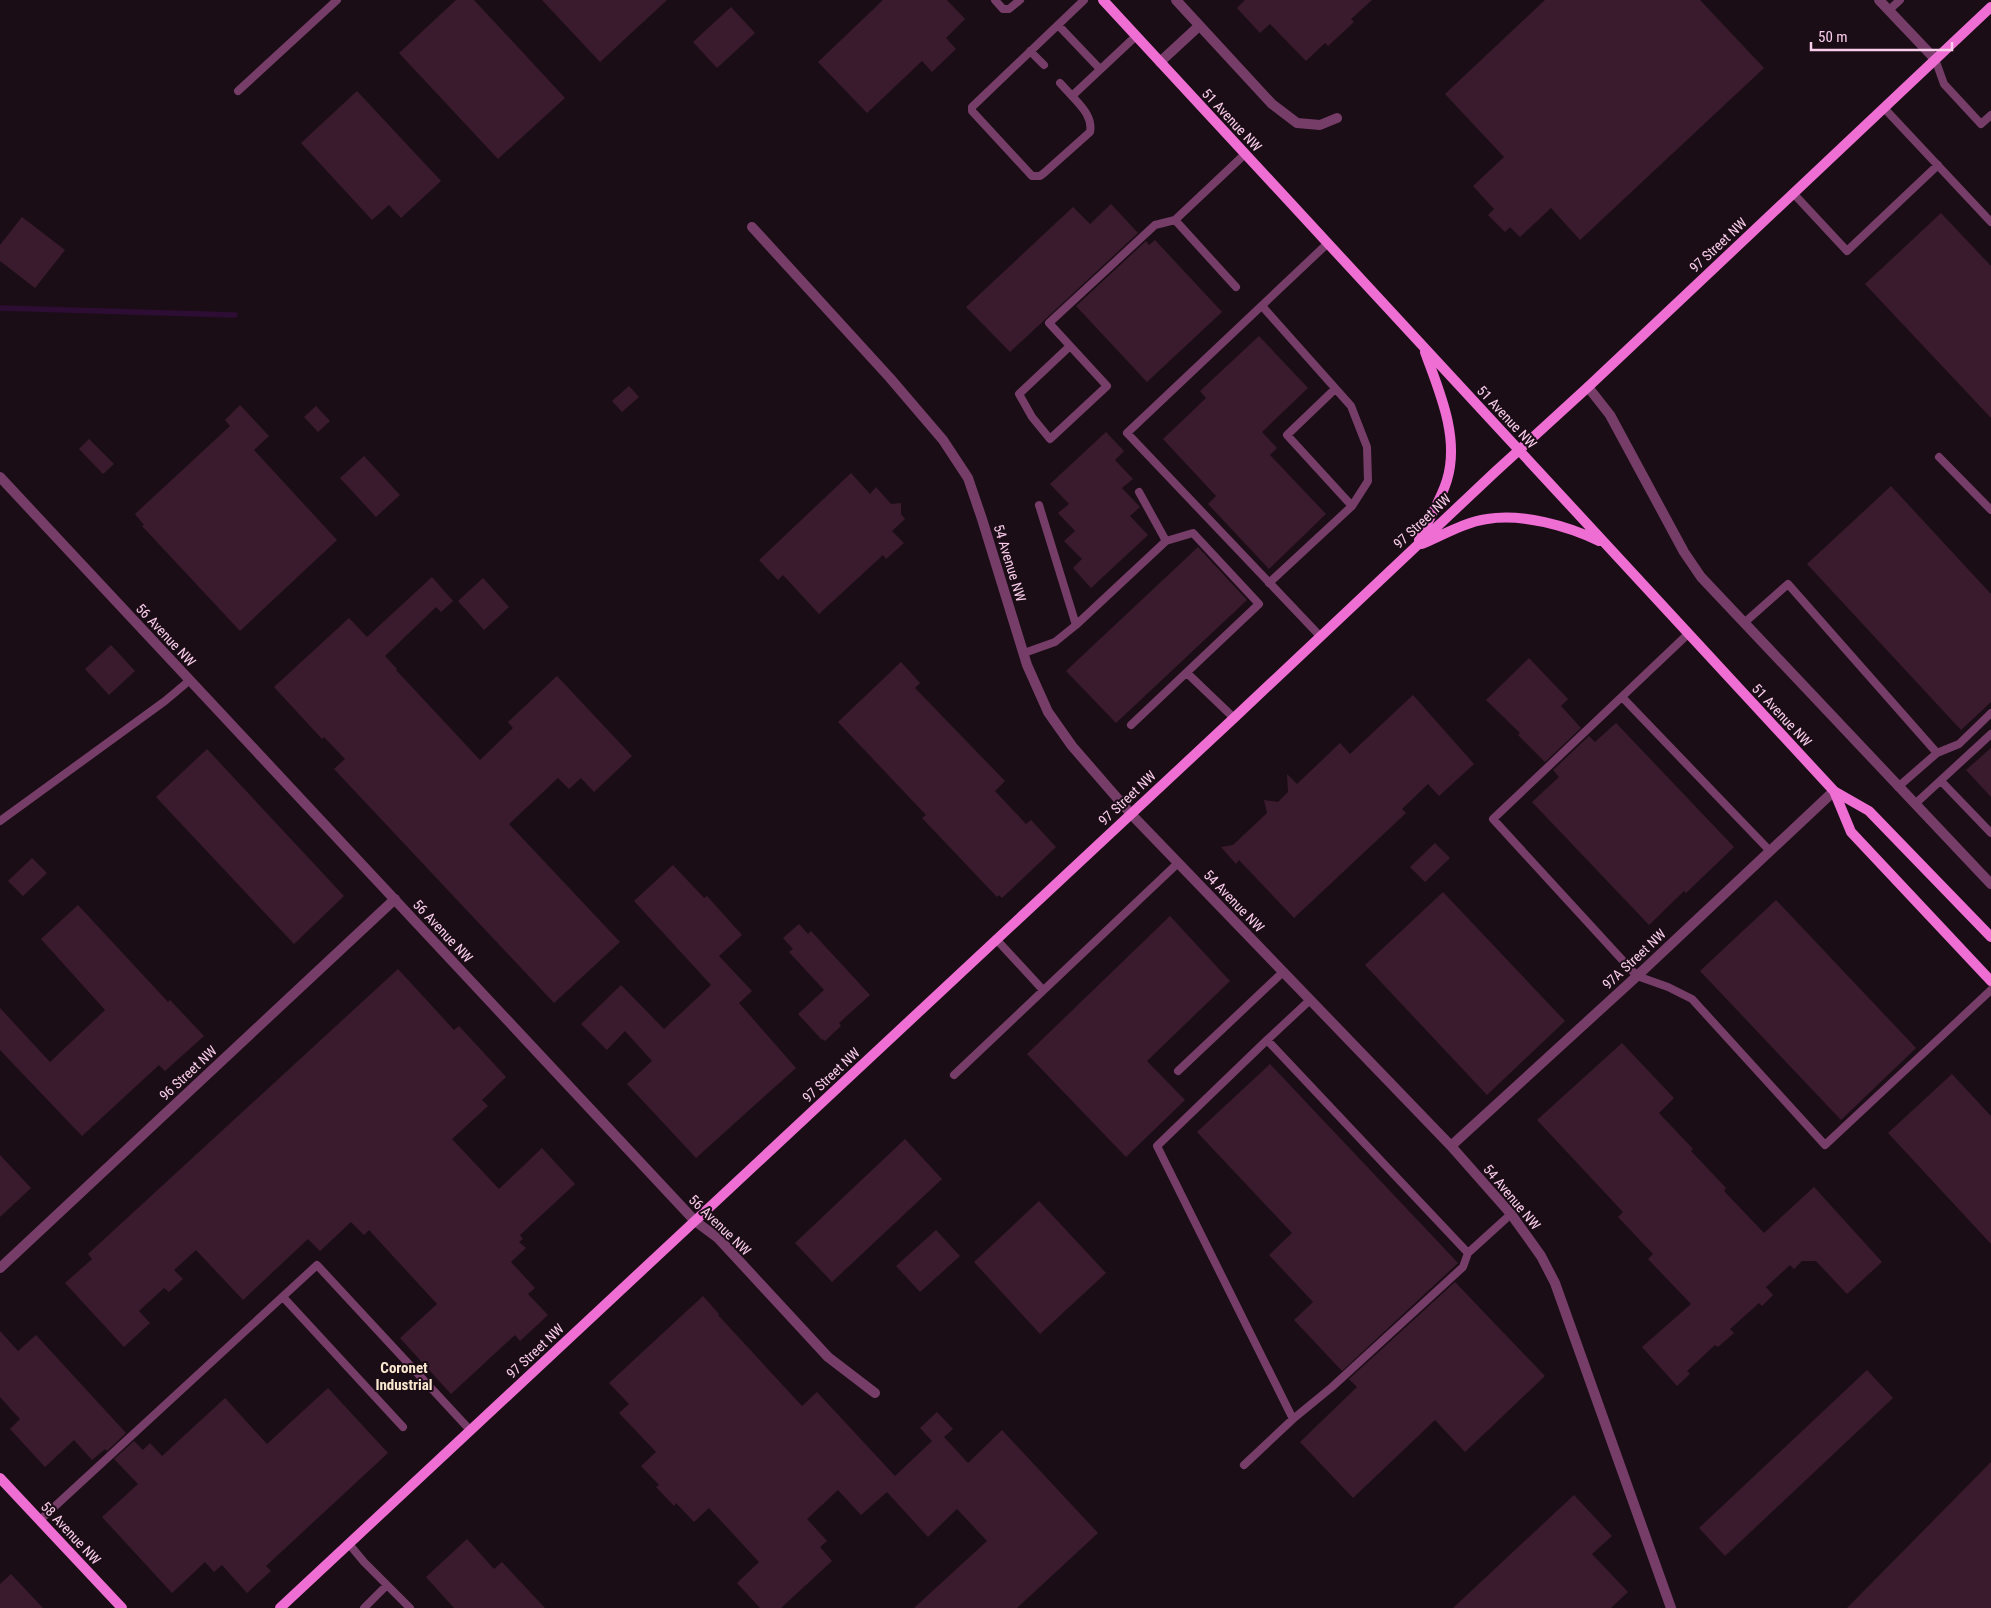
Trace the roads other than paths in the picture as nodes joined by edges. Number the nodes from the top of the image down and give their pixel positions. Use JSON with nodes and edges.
{"nodes":[{"id":1,"x":337,"y":0,"type":"edge"},
{"id":2,"x":995,"y":0,"type":"edge"},
{"id":3,"x":1020,"y":0,"type":"edge"},
{"id":4,"x":1084,"y":0,"type":"edge"},
{"id":5,"x":1103,"y":0,"type":"edge"},
{"id":6,"x":1176,"y":0,"type":"edge"},
{"id":7,"x":1879,"y":0,"type":"edge"},
{"id":8,"x":1900,"y":0,"type":"edge"},
{"id":9,"x":1991,"y":7,"type":"edge"},
{"id":10,"x":1889,"y":10,"type":"junction"},
{"id":11,"x":1058,"y":25,"type":"junction"},
{"id":12,"x":1199,"y":26,"type":"junction"},
{"id":13,"x":1136,"y":36,"type":"junction"},
{"id":14,"x":1030,"y":51,"type":"junction"},
{"id":15,"x":1935,"y":59,"type":"junction"},
{"id":16,"x":1160,"y":62,"type":"junction"},
{"id":17,"x":1044,"y":65,"type":"dead end"},
{"id":18,"x":1100,"y":69,"type":"junction"},
{"id":19,"x":1060,"y":83,"type":"dead end"},
{"id":20,"x":238,"y":90,"type":"dead end"},
{"id":21,"x":1072,"y":96,"type":"junction"},
{"id":22,"x":1884,"y":108,"type":"junction"},
{"id":23,"x":1991,"y":114,"type":"edge"},
{"id":24,"x":1337,"y":118,"type":"dead end"},
{"id":25,"x":1245,"y":154,"type":"junction"},
{"id":26,"x":1938,"y":165,"type":"junction"},
{"id":27,"x":1793,"y":193,"type":"junction"},
{"id":28,"x":1175,"y":220,"type":"junction"},
{"id":29,"x":1991,"y":222,"type":"edge"},
{"id":30,"x":752,"y":227,"type":"dead end"},
{"id":31,"x":1328,"y":243,"type":"junction"},
{"id":32,"x":1236,"y":287,"type":"dead end"},
{"id":33,"x":1262,"y":306,"type":"junction"},
{"id":34,"x":1070,"y":346,"type":"junction"},
{"id":35,"x":1424,"y":348,"type":"junction"},
{"id":36,"x":1588,"y":387,"type":"junction"},
{"id":37,"x":1336,"y":389,"type":"junction"},
{"id":38,"x":1518,"y":450,"type":"junction"},
{"id":39,"x":1940,"y":457,"type":"dead end"},
{"id":40,"x":0,"y":477,"type":"edge"},
{"id":41,"x":1139,"y":492,"type":"dead end"},
{"id":42,"x":1039,"y":505,"type":"dead end"},
{"id":43,"x":1352,"y":506,"type":"junction"},
{"id":44,"x":1991,"y":510,"type":"edge"},
{"id":45,"x":1166,"y":541,"type":"junction"},
{"id":46,"x":1605,"y":544,"type":"junction"},
{"id":47,"x":1417,"y":546,"type":"junction"},
{"id":48,"x":1269,"y":583,"type":"junction"},
{"id":49,"x":1744,"y":623,"type":"junction"},
{"id":50,"x":1076,"y":625,"type":"junction"},
{"id":51,"x":1688,"y":634,"type":"junction"},
{"id":52,"x":1320,"y":636,"type":"junction"},
{"id":53,"x":1024,"y":653,"type":"junction"},
{"id":54,"x":1186,"y":673,"type":"junction"},
{"id":55,"x":190,"y":680,"type":"junction"},
{"id":56,"x":1622,"y":697,"type":"junction"},
{"id":57,"x":1991,"y":714,"type":"edge"},
{"id":58,"x":1234,"y":718,"type":"junction"},
{"id":59,"x":1131,"y":726,"type":"dead end"},
{"id":60,"x":1991,"y":734,"type":"edge"},
{"id":61,"x":1937,"y":753,"type":"junction"},
{"id":62,"x":1941,"y":781,"type":"junction"},
{"id":63,"x":1898,"y":787,"type":"junction"},
{"id":64,"x":1834,"y":791,"type":"junction"},
{"id":65,"x":1915,"y":804,"type":"junction"},
{"id":66,"x":1130,"y":814,"type":"junction"},
{"id":67,"x":0,"y":821,"type":"edge"},
{"id":68,"x":1991,"y":833,"type":"edge"},
{"id":69,"x":1770,"y":851,"type":"junction"},
{"id":70,"x":1178,"y":863,"type":"junction"},
{"id":71,"x":1991,"y":884,"type":"edge"},
{"id":72,"x":394,"y":899,"type":"junction"},
{"id":73,"x":1991,"y":937,"type":"edge"},
{"id":74,"x":996,"y":939,"type":"junction"},
{"id":75,"x":1283,"y":972,"type":"junction"},
{"id":76,"x":1637,"y":976,"type":"junction"},
{"id":77,"x":1991,"y":981,"type":"edge"},
{"id":78,"x":1044,"y":990,"type":"junction"},
{"id":79,"x":1991,"y":990,"type":"edge"},
{"id":80,"x":1310,"y":1000,"type":"junction"},
{"id":81,"x":1267,"y":1040,"type":"junction"},
{"id":82,"x":1178,"y":1071,"type":"dead end"},
{"id":83,"x":954,"y":1075,"type":"dead end"},
{"id":84,"x":1451,"y":1146,"type":"junction"},
{"id":85,"x":1511,"y":1214,"type":"junction"},
{"id":86,"x":695,"y":1221,"type":"junction"},
{"id":87,"x":1468,"y":1253,"type":"junction"},
{"id":88,"x":0,"y":1268,"type":"edge"},
{"id":89,"x":283,"y":1297,"type":"junction"},
{"id":90,"x":875,"y":1393,"type":"dead end"},
{"id":91,"x":1293,"y":1419,"type":"junction"},
{"id":92,"x":403,"y":1427,"type":"dead end"},
{"id":93,"x":470,"y":1430,"type":"junction"},
{"id":94,"x":1244,"y":1465,"type":"dead end"},
{"id":95,"x":0,"y":1478,"type":"edge"},
{"id":96,"x":40,"y":1520,"type":"junction"},
{"id":97,"x":348,"y":1544,"type":"junction"},
{"id":98,"x":388,"y":1585,"type":"junction"},
{"id":99,"x":122,"y":1608,"type":"edge"},
{"id":100,"x":280,"y":1608,"type":"edge"},
{"id":101,"x":364,"y":1608,"type":"edge"},
{"id":102,"x":410,"y":1608,"type":"edge"},
{"id":103,"x":1671,"y":1608,"type":"edge"}],
"edges":[{"from":1,"to":20,"type":"lane"},
{"from":2,"to":3,"type":"lane"},
{"from":4,"to":11,"type":"lane"},
{"from":5,"to":13,"type":"street","name":"51 Avenue NW"},
{"from":6,"to":12,"type":"street"},
{"from":7,"to":10,"type":"street"},
{"from":8,"to":10,"type":"lane"},
{"from":9,"to":15,"type":"street","name":"97 Street NW"},
{"from":10,"to":15,"type":"street"},
{"from":11,"to":14,"type":"lane"},
{"from":11,"to":18,"type":"lane"},
{"from":12,"to":16,"type":"street"},
{"from":12,"to":24,"type":"street"},
{"from":13,"to":16,"type":"street","name":"51 Avenue NW"},
{"from":13,"to":18,"type":"lane"},
{"from":14,"to":17,"type":"lane"},
{"from":14,"to":21,"type":"lane"},
{"from":15,"to":22,"type":"street","name":"97 Street NW"},
{"from":15,"to":23,"type":"lane"},
{"from":16,"to":25,"type":"street","name":"51 Avenue NW"},
{"from":18,"to":21,"type":"lane"},
{"from":19,"to":21,"type":"lane"},
{"from":22,"to":26,"type":"lane"},
{"from":22,"to":27,"type":"street","name":"97 Street NW"},
{"from":25,"to":28,"type":"lane"},
{"from":25,"to":31,"type":"street","name":"51 Avenue NW"},
{"from":26,"to":27,"type":"lane"},
{"from":26,"to":29,"type":"lane"},
{"from":27,"to":36,"type":"street","name":"97 Street NW"},
{"from":28,"to":32,"type":"lane"},
{"from":28,"to":34,"type":"lane"},
{"from":30,"to":53,"type":"street","name":"54 Avenue NW"},
{"from":31,"to":33,"type":"lane"},
{"from":31,"to":35,"type":"street","name":"51 Avenue NW"},
{"from":33,"to":37,"type":"lane"},
{"from":33,"to":48,"type":"lane"},
{"from":34,"to":34,"type":"lane"},
{"from":35,"to":38,"type":"street","name":"51 Avenue NW"},
{"from":35,"to":47,"type":"street"},
{"from":36,"to":38,"type":"street","name":"97 Street NW"},
{"from":36,"to":49,"type":"street"},
{"from":37,"to":43,"type":"lane"},
{"from":37,"to":43,"type":"lane"},
{"from":38,"to":46,"type":"street","name":"51 Avenue NW"},
{"from":38,"to":47,"type":"street","name":"97 Street NW"},
{"from":39,"to":44,"type":"lane"},
{"from":40,"to":55,"type":"street","name":"56 Avenue NW"},
{"from":41,"to":45,"type":"lane"},
{"from":42,"to":50,"type":"lane"},
{"from":43,"to":48,"type":"lane"},
{"from":45,"to":50,"type":"lane"},
{"from":45,"to":54,"type":"lane"},
{"from":46,"to":47,"type":"street"},
{"from":46,"to":51,"type":"street","name":"51 Avenue NW"},
{"from":47,"to":52,"type":"street","name":"97 Street NW"},
{"from":48,"to":52,"type":"lane"},
{"from":49,"to":61,"type":"lane"},
{"from":49,"to":63,"type":"street"},
{"from":50,"to":53,"type":"lane"},
{"from":51,"to":56,"type":"lane"},
{"from":51,"to":64,"type":"street","name":"51 Avenue NW"},
{"from":52,"to":58,"type":"street","name":"97 Street NW"},
{"from":53,"to":66,"type":"street","name":"54 Avenue NW"},
{"from":54,"to":58,"type":"lane"},
{"from":54,"to":59,"type":"lane"},
{"from":55,"to":67,"type":"lane"},
{"from":55,"to":72,"type":"street","name":"56 Avenue NW"},
{"from":56,"to":69,"type":"lane"},
{"from":56,"to":76,"type":"lane"},
{"from":57,"to":61,"type":"lane"},
{"from":58,"to":66,"type":"street","name":"97 Street NW"},
{"from":60,"to":62,"type":"lane"},
{"from":61,"to":63,"type":"lane"},
{"from":62,"to":65,"type":"lane"},
{"from":62,"to":68,"type":"lane"},
{"from":63,"to":65,"type":"street"},
{"from":64,"to":69,"type":"street","name":"97A Street NW"},
{"from":64,"to":73,"type":"street","name":"51 Avenue NW"},
{"from":64,"to":77,"type":"street","name":"51 Avenue NW"},
{"from":65,"to":71,"type":"street"},
{"from":66,"to":70,"type":"street","name":"54 Avenue NW"},
{"from":66,"to":74,"type":"street","name":"97 Street NW"},
{"from":69,"to":76,"type":"street","name":"97A Street NW"},
{"from":70,"to":75,"type":"street","name":"54 Avenue NW"},
{"from":70,"to":78,"type":"lane"},
{"from":72,"to":86,"type":"street","name":"56 Avenue NW"},
{"from":72,"to":88,"type":"street","name":"96 Street NW"},
{"from":74,"to":78,"type":"lane"},
{"from":74,"to":86,"type":"street","name":"97 Street NW"},
{"from":75,"to":80,"type":"street","name":"54 Avenue NW"},
{"from":75,"to":82,"type":"lane"},
{"from":76,"to":79,"type":"lane"},
{"from":76,"to":84,"type":"street","name":"97A Street NW"},
{"from":78,"to":83,"type":"lane"},
{"from":80,"to":81,"type":"lane"},
{"from":80,"to":84,"type":"street","name":"54 Avenue NW"},
{"from":81,"to":87,"type":"lane"},
{"from":81,"to":91,"type":"lane"},
{"from":84,"to":85,"type":"street","name":"54 Avenue NW"},
{"from":85,"to":87,"type":"lane"},
{"from":85,"to":103,"type":"street","name":"54 Avenue NW"},
{"from":86,"to":90,"type":"street","name":"56 Avenue NW"},
{"from":86,"to":93,"type":"street","name":"97 Street NW"},
{"from":87,"to":91,"type":"lane"},
{"from":89,"to":92,"type":"lane"},
{"from":89,"to":93,"type":"lane"},
{"from":89,"to":96,"type":"lane"},
{"from":91,"to":94,"type":"lane"},
{"from":93,"to":97,"type":"street","name":"97 Street NW"},
{"from":95,"to":96,"type":"street","name":"58 Avenue NW"},
{"from":96,"to":99,"type":"street","name":"58 Avenue NW"},
{"from":97,"to":98,"type":"lane"},
{"from":97,"to":100,"type":"street","name":"97 Street NW"},
{"from":98,"to":101,"type":"lane"},
{"from":98,"to":102,"type":"lane"}]}
